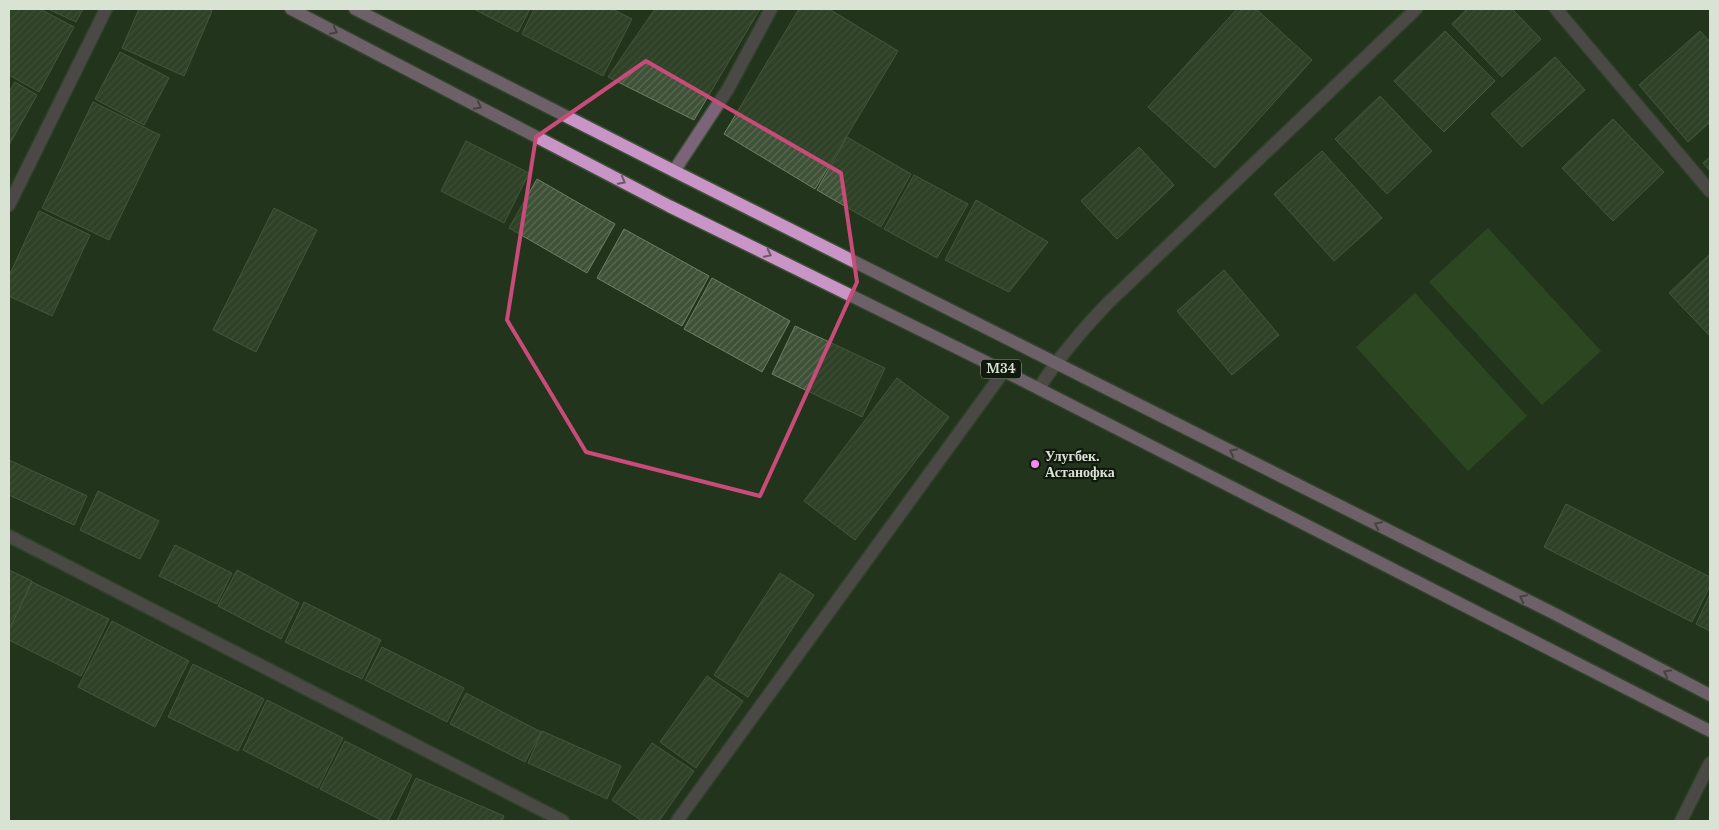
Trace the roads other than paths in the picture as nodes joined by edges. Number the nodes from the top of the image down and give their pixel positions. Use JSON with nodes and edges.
{"nodes":[{"id":1,"x":106,"y":9,"type":"edge"},
{"id":2,"x":291,"y":9,"type":"edge"},
{"id":3,"x":355,"y":9,"type":"edge"},
{"id":4,"x":771,"y":9,"type":"edge"},
{"id":5,"x":1416,"y":9,"type":"edge"},
{"id":6,"x":1556,"y":9,"type":"edge"},
{"id":7,"x":674,"y":171,"type":"junction"},
{"id":8,"x":1710,"y":191,"type":"edge"},
{"id":9,"x":9,"y":205,"type":"edge"},
{"id":10,"x":1055,"y":363,"type":"junction"},
{"id":11,"x":1004,"y":370,"type":"junction"},
{"id":12,"x":1039,"y":388,"type":"junction"},
{"id":13,"x":9,"y":536,"type":"edge"},
{"id":14,"x":1710,"y":695,"type":"edge"},
{"id":15,"x":1710,"y":731,"type":"edge"},
{"id":16,"x":1710,"y":763,"type":"edge"},
{"id":17,"x":563,"y":821,"type":"edge"},
{"id":18,"x":677,"y":821,"type":"edge"},
{"id":19,"x":1681,"y":821,"type":"edge"}],
"edges":[{"from":1,"to":9,"type":"street"},
{"from":2,"to":11,"type":"main road","number":"M34","one_way":true},
{"from":3,"to":7,"type":"main road","number":"M34"},
{"from":4,"to":7,"type":"street"},
{"from":5,"to":10,"type":"street"},
{"from":6,"to":8,"type":"street"},
{"from":7,"to":10,"type":"main road","number":"M34"},
{"from":10,"to":12,"type":"street"},
{"from":14,"to":10,"type":"main road","number":"M34","one_way":true},
{"from":11,"to":12,"type":"main road","number":"M34"},
{"from":11,"to":18,"type":"street"},
{"from":12,"to":15,"type":"main road","number":"M34"},
{"from":13,"to":17,"type":"street"},
{"from":16,"to":19,"type":"street"}]}
